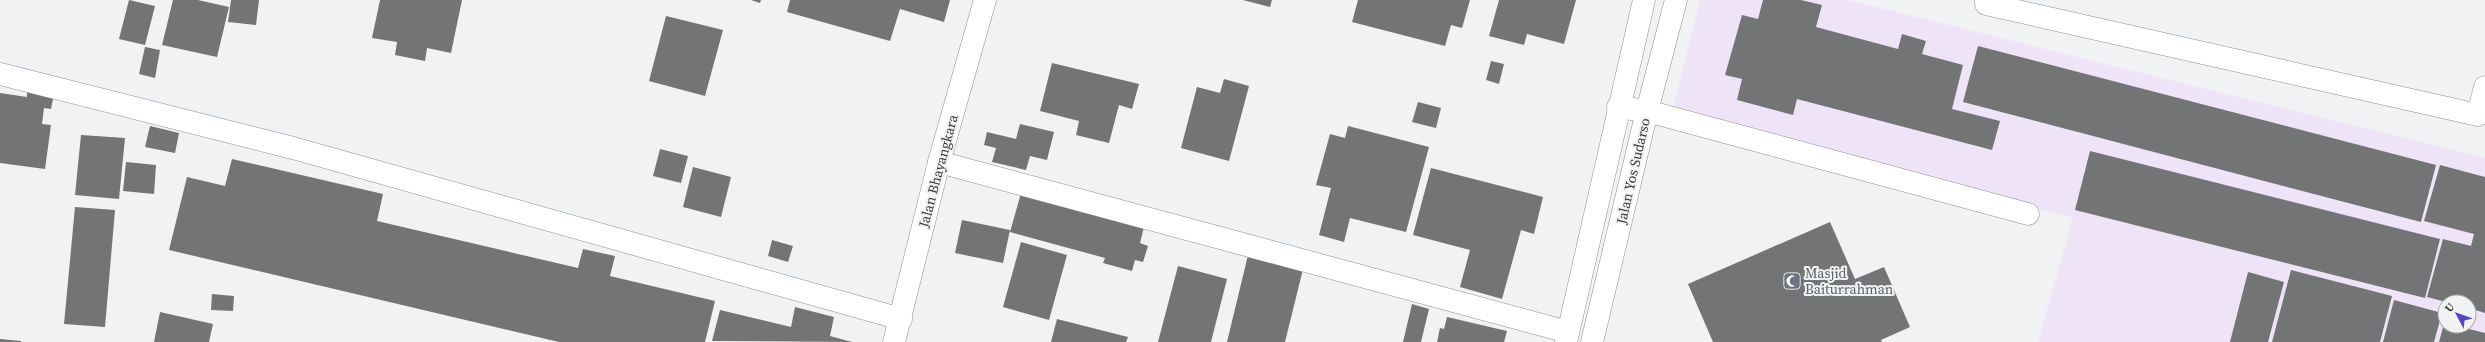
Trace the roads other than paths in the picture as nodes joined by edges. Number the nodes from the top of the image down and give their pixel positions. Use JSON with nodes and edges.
{"nodes":[{"id":1,"x":985,"y":0,"type":"edge"},
{"id":2,"x":1644,"y":0,"type":"edge"},
{"id":3,"x":1676,"y":0,"type":"edge"},
{"id":4,"x":1986,"y":0,"type":"edge"},
{"id":5,"x":0,"y":74,"type":"edge"},
{"id":6,"x":2485,"y":87,"type":"edge"},
{"id":7,"x":1618,"y":107,"type":"junction"},
{"id":8,"x":1647,"y":111,"type":"junction"},
{"id":9,"x":939,"y":162,"type":"junction"},
{"id":10,"x":2028,"y":214,"type":"dead end"},
{"id":11,"x":901,"y":319,"type":"junction"},
{"id":12,"x":1567,"y":337,"type":"edge"},
{"id":13,"x":894,"y":342,"type":"edge"},
{"id":14,"x":1592,"y":342,"type":"edge"}],
"edges":[{"from":1,"to":9,"type":"main road","name":"Jalan Bhayangkara"},
{"from":2,"to":7,"type":"main road","name":"Jalan Yos Sudarso"},
{"from":3,"to":8,"type":"main road","name":"Jalan Yos Sudarso"},
{"from":4,"to":6,"type":"main road"},
{"from":5,"to":11,"type":"main road"},
{"from":7,"to":8,"type":"main road"},
{"from":7,"to":12,"type":"main road","name":"Jalan Yos Sudarso"},
{"from":8,"to":10,"type":"main road"},
{"from":8,"to":14,"type":"main road","name":"Jalan Yos Sudarso"},
{"from":9,"to":11,"type":"main road","name":"Jalan Bhayangkara"},
{"from":9,"to":12,"type":"main road"},
{"from":11,"to":13,"type":"main road","name":"Jalan Bhayangkara"}]}
